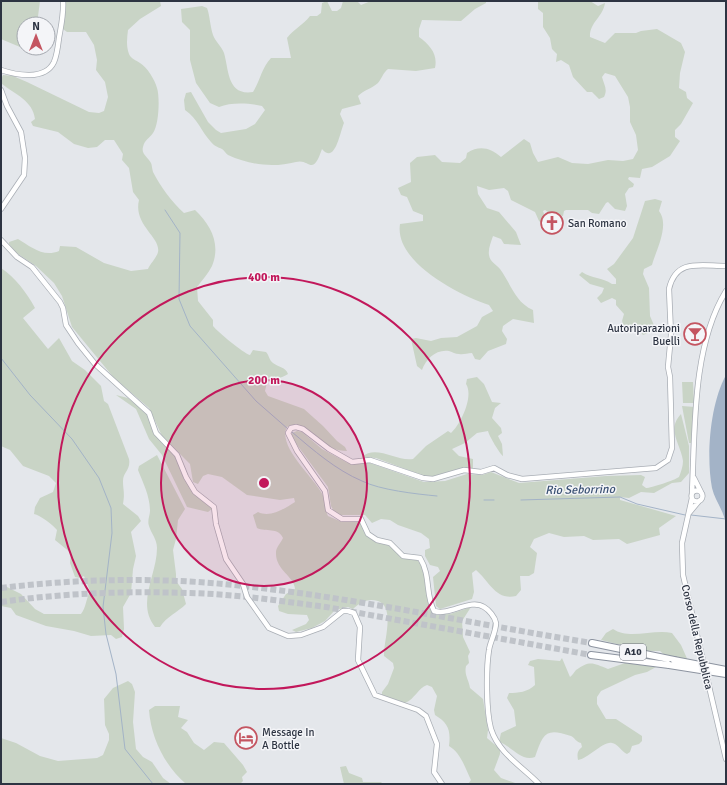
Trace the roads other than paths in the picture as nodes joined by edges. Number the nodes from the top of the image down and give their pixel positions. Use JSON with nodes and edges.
{"nodes":[{"id":1,"x":63,"y":1,"type":"edge"},
{"id":2,"x":1,"y":70,"type":"edge"},
{"id":3,"x":1,"y":90,"type":"edge"},
{"id":4,"x":1,"y":209,"type":"edge"},
{"id":5,"x":1,"y":240,"type":"edge"},
{"id":6,"x":726,"y":266,"type":"edge"},
{"id":7,"x":726,"y":291,"type":"edge"},
{"id":8,"x":693,"y":476,"type":"junction"},
{"id":9,"x":701,"y":492,"type":"junction"},
{"id":10,"x":692,"y":496,"type":"junction"},
{"id":11,"x":699,"y":501,"type":"junction"},
{"id":12,"x":688,"y":514,"type":"junction"},
{"id":13,"x":592,"y":644,"type":"tunnel mouth"},
{"id":14,"x":591,"y":655,"type":"tunnel mouth"},
{"id":15,"x":671,"y":663,"type":"junction"},
{"id":16,"x":726,"y":670,"type":"edge"},
{"id":17,"x":726,"y":674,"type":"edge"},
{"id":18,"x":726,"y":759,"type":"edge"},
{"id":19,"x":442,"y":784,"type":"edge"},
{"id":20,"x":539,"y":784,"type":"edge"}],
"edges":[{"from":1,"to":2,"type":"main road"},
{"from":3,"to":4,"type":"main road"},
{"from":5,"to":19,"type":"main road"},
{"from":6,"to":20,"type":"main road"},
{"from":7,"to":8,"type":"main road","name":"Corso della Repubblica"},
{"from":8,"to":9,"type":"main road"},
{"from":8,"to":10,"type":"main road","name":"Corso della Repubblica"},
{"from":9,"to":10,"type":"main road"},
{"from":9,"to":11,"type":"main road"},
{"from":10,"to":11,"type":"main road"},
{"from":10,"to":12,"type":"main road","name":"Corso della Repubblica"},
{"from":11,"to":12,"type":"main road","name":"Corso della Repubblica"},
{"from":12,"to":18,"type":"main road","name":"Corso della Repubblica"},
{"from":13,"to":15,"type":"highway","number":"A10"},
{"from":14,"to":15,"type":"highway","number":"A10"},
{"from":15,"to":16,"type":"highway","number":"A10","bridge":true},
{"from":15,"to":17,"type":"highway","number":"A10","bridge":true}]}
